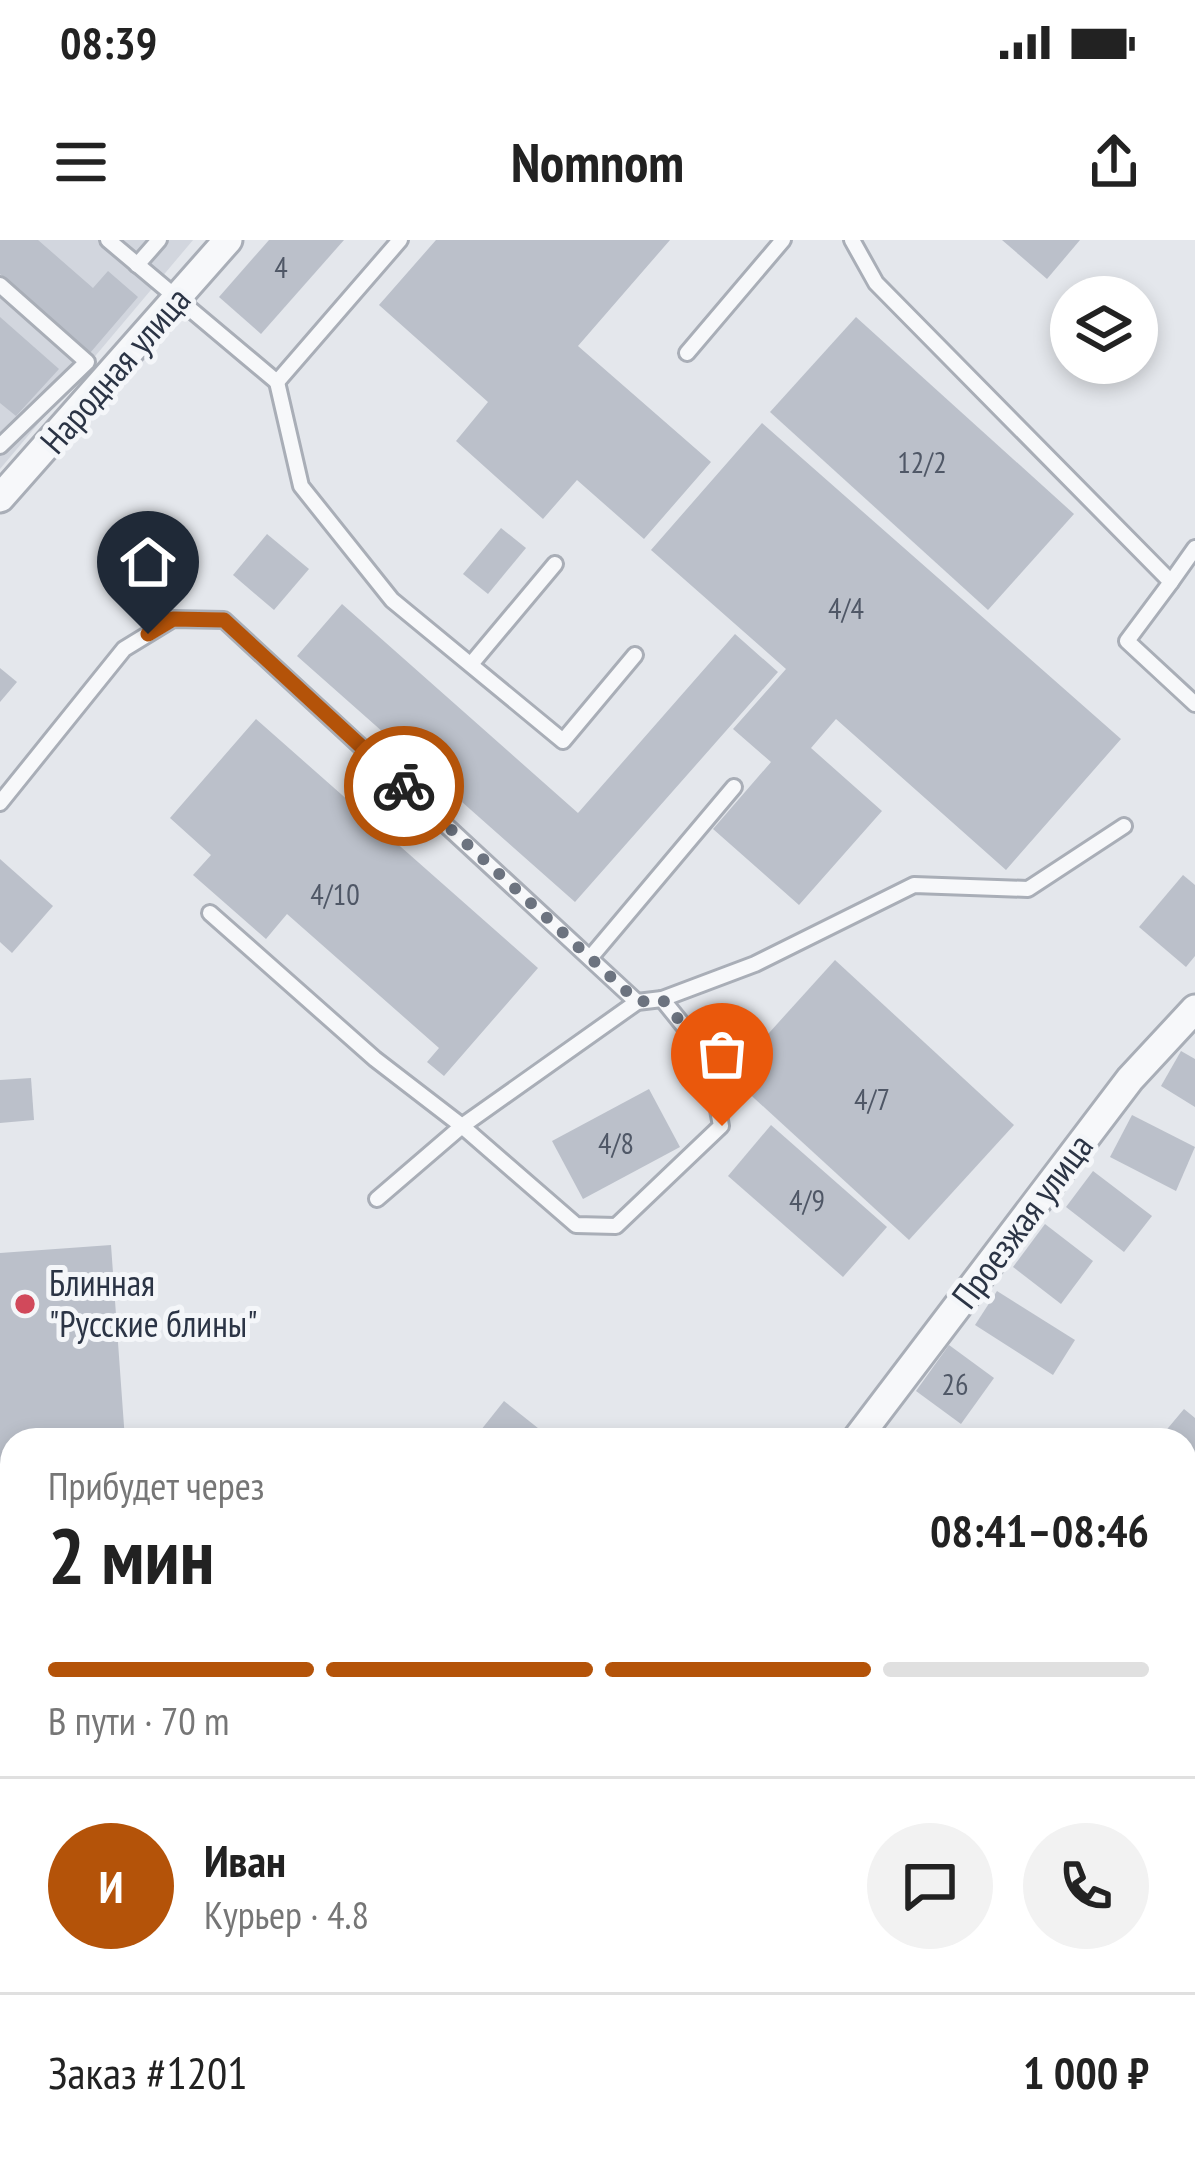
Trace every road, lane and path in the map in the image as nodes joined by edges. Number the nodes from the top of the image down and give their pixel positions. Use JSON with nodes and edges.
{"nodes":[{"id":1,"x":107,"y":240,"type":"edge"},
{"id":2,"x":159,"y":240,"type":"edge"},
{"id":3,"x":228,"y":240,"type":"edge"},
{"id":4,"x":400,"y":240,"type":"edge"},
{"id":5,"x":784,"y":240,"type":"edge"},
{"id":6,"x":852,"y":240,"type":"edge"},
{"id":7,"x":137,"y":265,"type":"junction"},
{"id":8,"x":0,"y":285,"type":"edge"},
{"id":9,"x":177,"y":300,"type":"junction"},
{"id":10,"x":687,"y":353,"type":"dead end"},
{"id":11,"x":277,"y":382,"type":"junction"},
{"id":12,"x":2,"y":442,"type":"edge"},
{"id":13,"x":32,"y":466,"type":"junction"},
{"id":14,"x":0,"y":498,"type":"edge"},
{"id":15,"x":1195,"y":548,"type":"edge"},
{"id":16,"x":555,"y":564,"type":"dead end"},
{"id":17,"x":1171,"y":582,"type":"junction"},
{"id":18,"x":634,"y":655,"type":"dead end"},
{"id":19,"x":472,"y":663,"type":"junction"},
{"id":20,"x":1195,"y":704,"type":"edge"},
{"id":21,"x":734,"y":788,"type":"dead end"},
{"id":22,"x":0,"y":802,"type":"edge"},
{"id":23,"x":1124,"y":826,"type":"dead end"},
{"id":24,"x":210,"y":913,"type":"dead end"},
{"id":25,"x":590,"y":958,"type":"junction"},
{"id":26,"x":662,"y":999,"type":"junction"},
{"id":27,"x":638,"y":1002,"type":"junction"},
{"id":28,"x":1195,"y":1009,"type":"edge"},
{"id":29,"x":463,"y":1126,"type":"junction"},
{"id":30,"x":377,"y":1199,"type":"dead end"},
{"id":31,"x":865,"y":1428,"type":"edge"}],
"edges":[{"from":1,"to":7,"type":"lane"},
{"from":2,"to":7,"type":"lane"},
{"from":3,"to":9,"type":"street","name":"Народная улица"},
{"from":4,"to":11,"type":"lane"},
{"from":5,"to":10,"type":"lane"},
{"from":6,"to":17,"type":"lane"},
{"from":7,"to":9,"type":"lane"},
{"from":8,"to":12,"type":"lane"},
{"from":9,"to":11,"type":"lane"},
{"from":9,"to":13,"type":"street","name":"Народная улица"},
{"from":11,"to":19,"type":"lane"},
{"from":12,"to":13,"type":"lane"},
{"from":13,"to":14,"type":"street","name":"Народная улица"},
{"from":15,"to":17,"type":"lane"},
{"from":16,"to":19,"type":"lane"},
{"from":17,"to":20,"type":"lane"},
{"from":18,"to":19,"type":"lane"},
{"from":21,"to":25,"type":"lane"},
{"from":22,"to":25,"type":"lane"},
{"from":23,"to":26,"type":"lane"},
{"from":24,"to":29,"type":"lane"},
{"from":25,"to":27,"type":"lane"},
{"from":26,"to":27,"type":"lane"},
{"from":26,"to":29,"type":"lane"},
{"from":27,"to":29,"type":"lane"},
{"from":28,"to":31,"type":"street","name":"Проезжая улица"},
{"from":29,"to":30,"type":"lane"}]}
